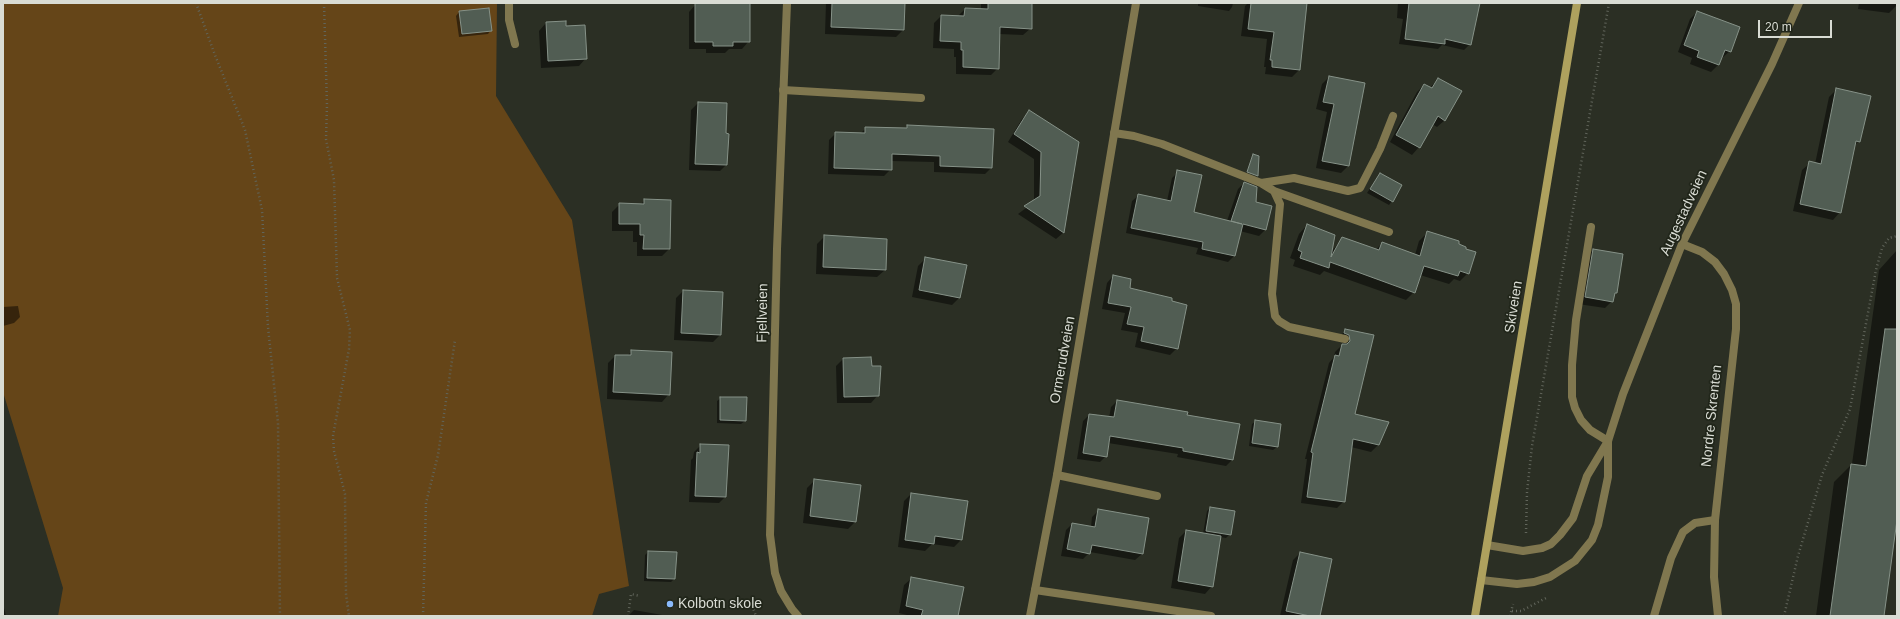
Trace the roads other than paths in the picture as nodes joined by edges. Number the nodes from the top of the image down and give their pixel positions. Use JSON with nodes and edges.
{"nodes":[{"id":1,"x":508,"y":3,"type":"edge"},
{"id":2,"x":787,"y":3,"type":"edge"},
{"id":3,"x":1136,"y":3,"type":"edge"},
{"id":4,"x":1577,"y":3,"type":"edge"},
{"id":5,"x":1799,"y":3,"type":"edge"},
{"id":6,"x":515,"y":44,"type":"dead end"},
{"id":7,"x":783,"y":90,"type":"junction"},
{"id":8,"x":921,"y":98,"type":"dead end"},
{"id":9,"x":1393,"y":116,"type":"dead end"},
{"id":10,"x":1114,"y":134,"type":"junction"},
{"id":11,"x":1260,"y":183,"type":"junction"},
{"id":12,"x":1274,"y":191,"type":"junction"},
{"id":13,"x":1591,"y":227,"type":"dead end"},
{"id":14,"x":1389,"y":232,"type":"dead end"},
{"id":15,"x":1682,"y":244,"type":"junction"},
{"id":16,"x":1345,"y":339,"type":"dead end"},
{"id":17,"x":1608,"y":441,"type":"junction"},
{"id":18,"x":1057,"y":475,"type":"junction"},
{"id":19,"x":1157,"y":496,"type":"dead end"},
{"id":20,"x":1715,"y":520,"type":"junction"},
{"id":21,"x":1487,"y":545,"type":"junction"},
{"id":22,"x":1481,"y":580,"type":"junction"},
{"id":23,"x":1035,"y":590,"type":"junction"},
{"id":24,"x":798,"y":616,"type":"edge"},
{"id":25,"x":1030,"y":616,"type":"edge"},
{"id":26,"x":1211,"y":616,"type":"edge"},
{"id":27,"x":1476,"y":616,"type":"edge"},
{"id":28,"x":1654,"y":616,"type":"edge"},
{"id":29,"x":1718,"y":616,"type":"edge"}],
"edges":[{"from":1,"to":6,"type":"street"},
{"from":2,"to":7,"type":"street","name":"Fjellveien"},
{"from":3,"to":10,"type":"street","name":"Ormerudveien"},
{"from":4,"to":21,"type":"main road","name":"Skiveien"},
{"from":5,"to":15,"type":"street","name":"Augestadveien"},
{"from":7,"to":8,"type":"street"},
{"from":7,"to":24,"type":"street","name":"Fjellveien"},
{"from":9,"to":11,"type":"street"},
{"from":10,"to":11,"type":"street"},
{"from":10,"to":18,"type":"street","name":"Ormerudveien"},
{"from":11,"to":12,"type":"street"},
{"from":12,"to":14,"type":"street"},
{"from":12,"to":16,"type":"street"},
{"from":13,"to":17,"type":"street"},
{"from":15,"to":17,"type":"street","name":"Augestadveien"},
{"from":15,"to":20,"type":"street","name":"Nordre Skrenten"},
{"from":17,"to":21,"type":"street","name":"Augestadveien"},
{"from":17,"to":22,"type":"street","name":"Augestadveien"},
{"from":18,"to":19,"type":"street"},
{"from":18,"to":23,"type":"street","name":"Ormerudveien"},
{"from":20,"to":28,"type":"street"},
{"from":20,"to":29,"type":"street","name":"Nordre Skrenten"},
{"from":21,"to":22,"type":"main road","name":"Skiveien"},
{"from":22,"to":27,"type":"main road","name":"Skiveien"},
{"from":23,"to":25,"type":"street","name":"Ormerudveien"},
{"from":23,"to":26,"type":"street"}]}
